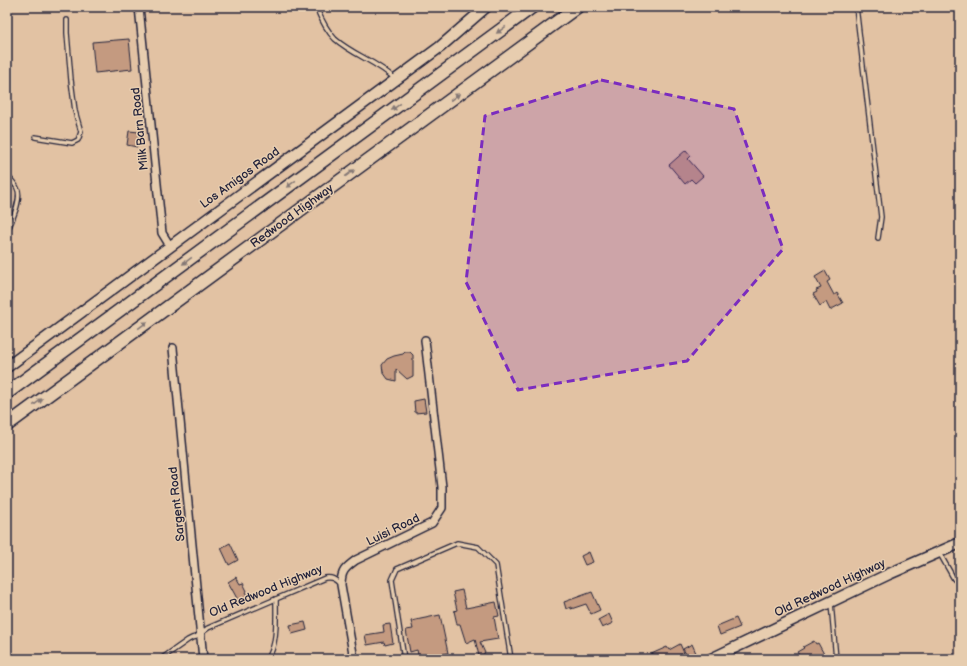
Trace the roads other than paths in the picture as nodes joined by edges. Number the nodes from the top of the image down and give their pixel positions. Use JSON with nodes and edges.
{"nodes":[{"id":1,"x":139,"y":7,"type":"edge"},
{"id":2,"x":316,"y":7,"type":"edge"},
{"id":3,"x":486,"y":7,"type":"edge"},
{"id":4,"x":532,"y":7,"type":"edge"},
{"id":5,"x":577,"y":7,"type":"edge"},
{"id":6,"x":856,"y":7,"type":"edge"},
{"id":7,"x":67,"y":20,"type":"dead end"},
{"id":8,"x":396,"y":80,"type":"junction"},
{"id":9,"x":35,"y":137,"type":"dead end"},
{"id":10,"x":7,"y":175,"type":"edge"},
{"id":11,"x":7,"y":232,"type":"edge"},
{"id":12,"x":878,"y":238,"type":"dead end"},
{"id":13,"x":170,"y":246,"type":"junction"},
{"id":14,"x":425,"y":340,"type":"dead end"},
{"id":15,"x":173,"y":348,"type":"dead end"},
{"id":16,"x":7,"y":367,"type":"edge"},
{"id":17,"x":7,"y":393,"type":"edge"},
{"id":18,"x":7,"y":425,"type":"edge"},
{"id":19,"x":960,"y":543,"type":"edge"},
{"id":20,"x":939,"y":552,"type":"junction"},
{"id":21,"x":960,"y":584,"type":"edge"},
{"id":22,"x":341,"y":585,"type":"junction"},
{"id":23,"x":276,"y":599,"type":"junction"},
{"id":24,"x":830,"y":602,"type":"junction"},
{"id":25,"x":200,"y":634,"type":"junction"},
{"id":26,"x":161,"y":659,"type":"edge"},
{"id":27,"x":203,"y":659,"type":"edge"},
{"id":28,"x":267,"y":659,"type":"edge"},
{"id":29,"x":354,"y":659,"type":"edge"},
{"id":30,"x":404,"y":659,"type":"edge"},
{"id":31,"x":511,"y":659,"type":"edge"},
{"id":32,"x":711,"y":659,"type":"edge"},
{"id":33,"x":836,"y":659,"type":"edge"}],
"edges":[{"from":1,"to":13,"type":"street","name":"Milk Barn Road"},
{"from":2,"to":8,"type":"lane"},
{"from":3,"to":8,"type":"street","name":"Los Amigos Road"},
{"from":4,"to":17,"type":"highway","one_way":true},
{"from":18,"to":5,"type":"highway","name":"Redwood Highway","one_way":true},
{"from":6,"to":12,"type":"lane"},
{"from":7,"to":9,"type":"lane"},
{"from":8,"to":13,"type":"street","name":"Los Amigos Road"},
{"from":10,"to":11,"type":"lane"},
{"from":13,"to":16,"type":"street","name":"Los Amigos Road"},
{"from":14,"to":22,"type":"street","name":"Luisi Road"},
{"from":15,"to":25,"type":"street","name":"Sargent Road"},
{"from":19,"to":20,"type":"street","name":"Old Redwood Highway"},
{"from":20,"to":21,"type":"lane"},
{"from":20,"to":24,"type":"street","name":"Old Redwood Highway"},
{"from":22,"to":23,"type":"lane","name":"Old Redwood Highway"},
{"from":22,"to":29,"type":"street","name":"Luisi Road"},
{"from":23,"to":25,"type":"lane","name":"Old Redwood Highway"},
{"from":23,"to":28,"type":"lane"},
{"from":24,"to":32,"type":"street","name":"Old Redwood Highway"},
{"from":24,"to":33,"type":"lane"},
{"from":25,"to":26,"type":"lane","name":"Old Redwood Highway"},
{"from":25,"to":27,"type":"street","name":"Sargent Road"},
{"from":30,"to":31,"type":"lane"}]}
